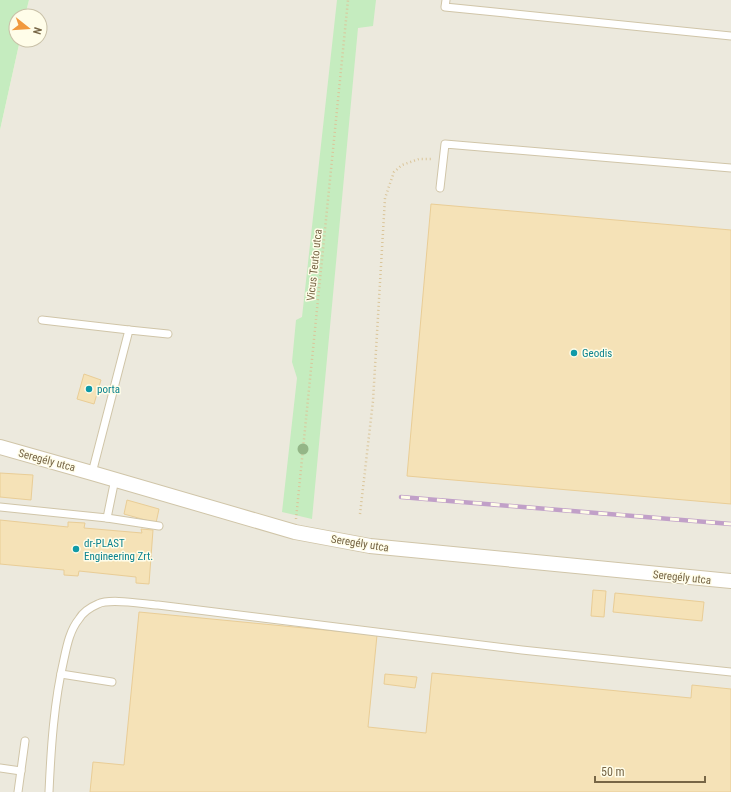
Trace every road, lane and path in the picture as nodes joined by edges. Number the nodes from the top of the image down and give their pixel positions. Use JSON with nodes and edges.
{"nodes":[{"id":1,"x":348,"y":0,"type":"edge"},
{"id":2,"x":446,"y":0,"type":"edge"},
{"id":3,"x":731,"y":36,"type":"edge"},
{"id":4,"x":443,"y":160,"type":"junction"},
{"id":5,"x":731,"y":168,"type":"edge"},
{"id":6,"x":440,"y":188,"type":"dead end"},
{"id":7,"x":42,"y":320,"type":"dead end"},
{"id":8,"x":129,"y":330,"type":"junction"},
{"id":9,"x":168,"y":334,"type":"dead end"},
{"id":10,"x":0,"y":448,"type":"edge"},
{"id":11,"x":92,"y":472,"type":"junction"},
{"id":12,"x":115,"y":479,"type":"junction"},
{"id":13,"x":0,"y":507,"type":"edge"},
{"id":14,"x":360,"y":514,"type":"dead end"},
{"id":15,"x":108,"y":518,"type":"junction"},
{"id":16,"x":159,"y":526,"type":"dead end"},
{"id":17,"x":295,"y":532,"type":"junction"},
{"id":18,"x":731,"y":581,"type":"edge"},
{"id":19,"x":731,"y":672,"type":"edge"},
{"id":20,"x":61,"y":674,"type":"junction"},
{"id":21,"x":112,"y":682,"type":"dead end"},
{"id":22,"x":25,"y":741,"type":"dead end"},
{"id":23,"x":0,"y":768,"type":"edge"},
{"id":24,"x":21,"y":771,"type":"junction"},
{"id":25,"x":18,"y":792,"type":"edge"},
{"id":26,"x":49,"y":792,"type":"edge"}],
"edges":[{"from":1,"to":17,"type":"path","name":"Vicus Teuto utca"},
{"from":2,"to":3,"type":"lane"},
{"from":4,"to":5,"type":"lane"},
{"from":4,"to":6,"type":"lane"},
{"from":4,"to":14,"type":"path"},
{"from":7,"to":8,"type":"lane"},
{"from":8,"to":9,"type":"lane"},
{"from":8,"to":11,"type":"lane"},
{"from":10,"to":11,"type":"street","name":"Seregély utca"},
{"from":11,"to":12,"type":"street","name":"Seregély utca"},
{"from":12,"to":15,"type":"lane"},
{"from":12,"to":17,"type":"street","name":"Seregély utca"},
{"from":13,"to":15,"type":"lane"},
{"from":15,"to":16,"type":"lane"},
{"from":17,"to":18,"type":"street","name":"Seregély utca"},
{"from":19,"to":20,"type":"lane"},
{"from":20,"to":21,"type":"lane"},
{"from":20,"to":26,"type":"lane"},
{"from":22,"to":24,"type":"lane"},
{"from":23,"to":24,"type":"lane"},
{"from":24,"to":25,"type":"lane"}]}
